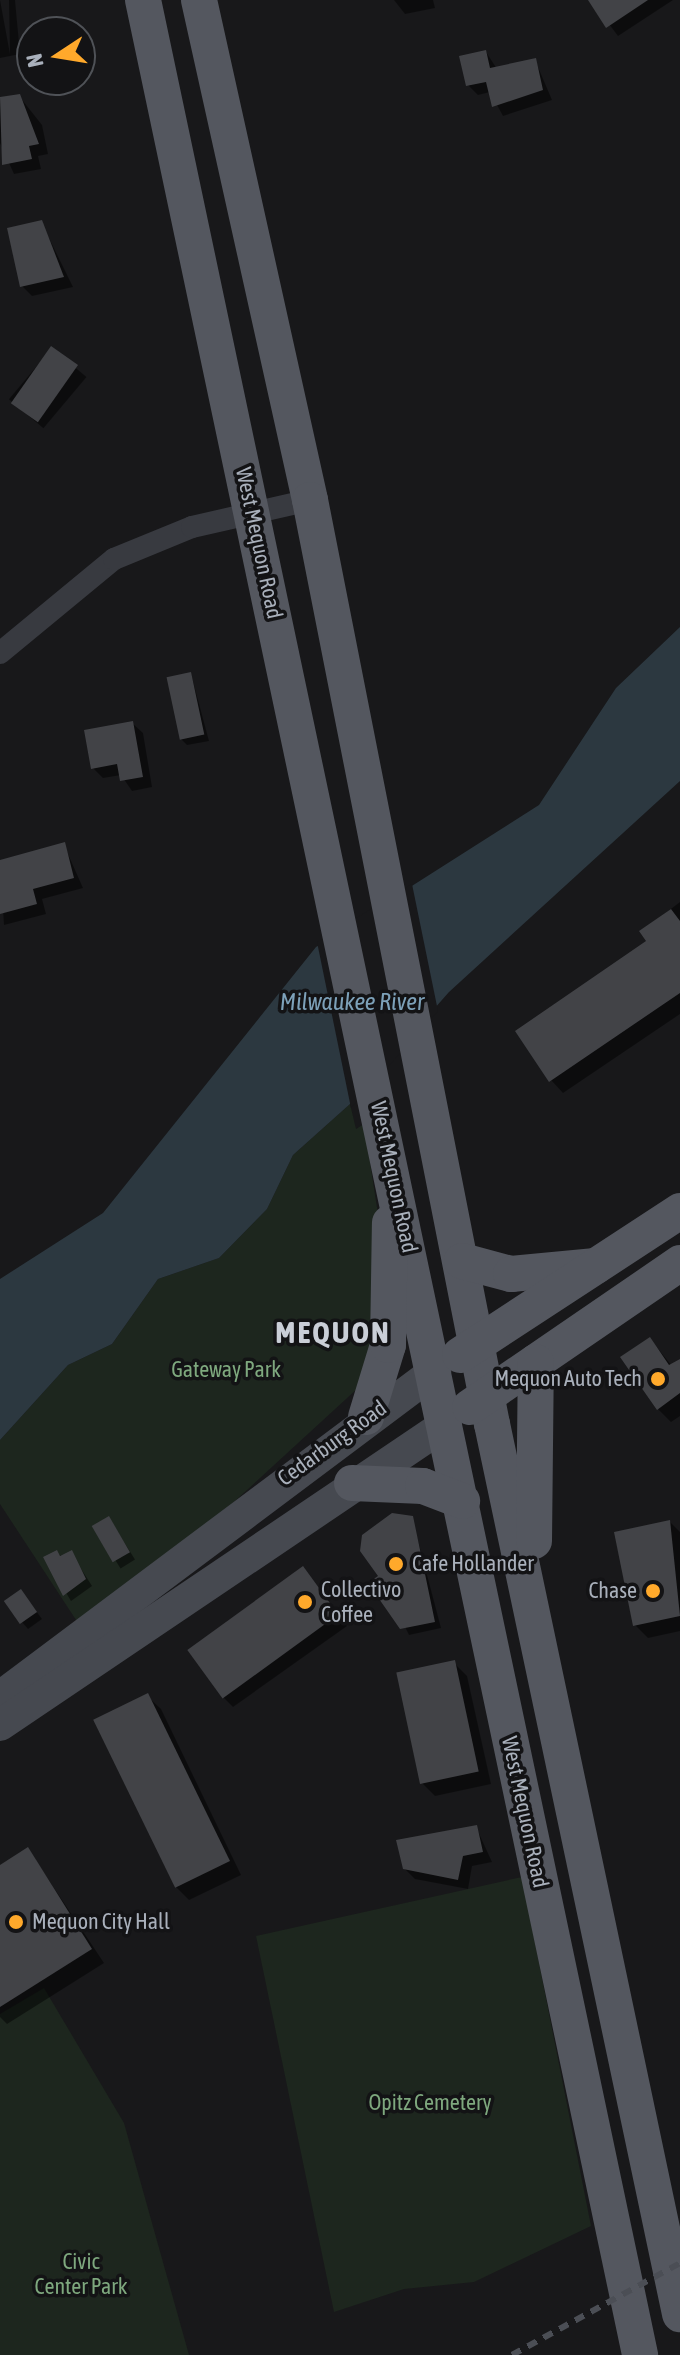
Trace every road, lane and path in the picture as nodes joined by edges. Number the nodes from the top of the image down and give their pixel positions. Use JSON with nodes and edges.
{"nodes":[{"id":1,"x":143,"y":0,"type":"edge"},
{"id":2,"x":199,"y":0,"type":"edge"},
{"id":3,"x":310,"y":500,"type":"junction"},
{"id":4,"x":252,"y":512,"type":"junction"},
{"id":5,"x":0,"y":653,"type":"edge"},
{"id":6,"x":382,"y":1118,"type":"junction"},
{"id":7,"x":394,"y":1173,"type":"junction"},
{"id":8,"x":680,"y":1211,"type":"edge"},
{"id":9,"x":462,"y":1261,"type":"junction"},
{"id":10,"x":680,"y":1263,"type":"edge"},
{"id":11,"x":596,"y":1266,"type":"junction"},
{"id":12,"x":458,"y":1357,"type":"junction"},
{"id":13,"x":536,"y":1362,"type":"junction"},
{"id":14,"x":464,"y":1411,"type":"junction"},
{"id":15,"x":366,"y":1417,"type":"junction"},
{"id":16,"x":352,"y":1483,"type":"junction"},
{"id":17,"x":462,"y":1501,"type":"junction"},
{"id":18,"x":530,"y":1601,"type":"junction"},
{"id":19,"x":0,"y":1697,"type":"edge"},
{"id":20,"x":0,"y":1725,"type":"edge"},
{"id":21,"x":608,"y":1973,"type":"junction"},
{"id":22,"x":560,"y":1984,"type":"junction"},
{"id":23,"x":680,"y":2314,"type":"edge"},
{"id":24,"x":640,"y":2355,"type":"edge"}],
"edges":[{"from":1,"to":4,"type":"main road","name":"West Mequon Road"},
{"from":2,"to":3,"type":"main road","name":"West Mequon Road"},
{"from":3,"to":4,"type":"street"},
{"from":3,"to":9,"type":"main road","name":"West Mequon Road"},
{"from":4,"to":5,"type":"street"},
{"from":4,"to":6,"type":"main road","name":"West Mequon Road"},
{"from":6,"to":7,"type":"main road","name":"West Mequon Road"},
{"from":6,"to":12,"type":"main road"},
{"from":7,"to":12,"type":"main road","name":"West Mequon Road"},
{"from":7,"to":15,"type":"main road"},
{"from":8,"to":11,"type":"main road","name":"Cedarburg Road"},
{"from":9,"to":11,"type":"main road"},
{"from":9,"to":12,"type":"main road","name":"West Mequon Road"},
{"from":10,"to":13,"type":"main road","name":"Cedarburg Road"},
{"from":11,"to":12,"type":"main road","name":"Cedarburg Road"},
{"from":12,"to":14,"type":"main road","name":"West Mequon Road"},
{"from":12,"to":14,"type":"main road","name":"West Mequon Road"},
{"from":12,"to":15,"type":"main road","name":"Cedarburg Road"},
{"from":13,"to":14,"type":"main road","name":"Cedarburg Road"},
{"from":13,"to":18,"type":"main road"},
{"from":14,"to":16,"type":"main road","name":"Cedarburg Road"},
{"from":14,"to":17,"type":"main road","name":"West Mequon Road"},
{"from":14,"to":18,"type":"main road"},
{"from":15,"to":19,"type":"main road","name":"Cedarburg Road"},
{"from":16,"to":17,"type":"main road"},
{"from":16,"to":20,"type":"main road","name":"Cedarburg Road"},
{"from":17,"to":22,"type":"main road","name":"West Mequon Road"},
{"from":18,"to":21,"type":"main road"},
{"from":21,"to":22,"type":"main road"},
{"from":21,"to":23,"type":"main road"},
{"from":22,"to":24,"type":"main road","name":"West Mequon Road"}]}
